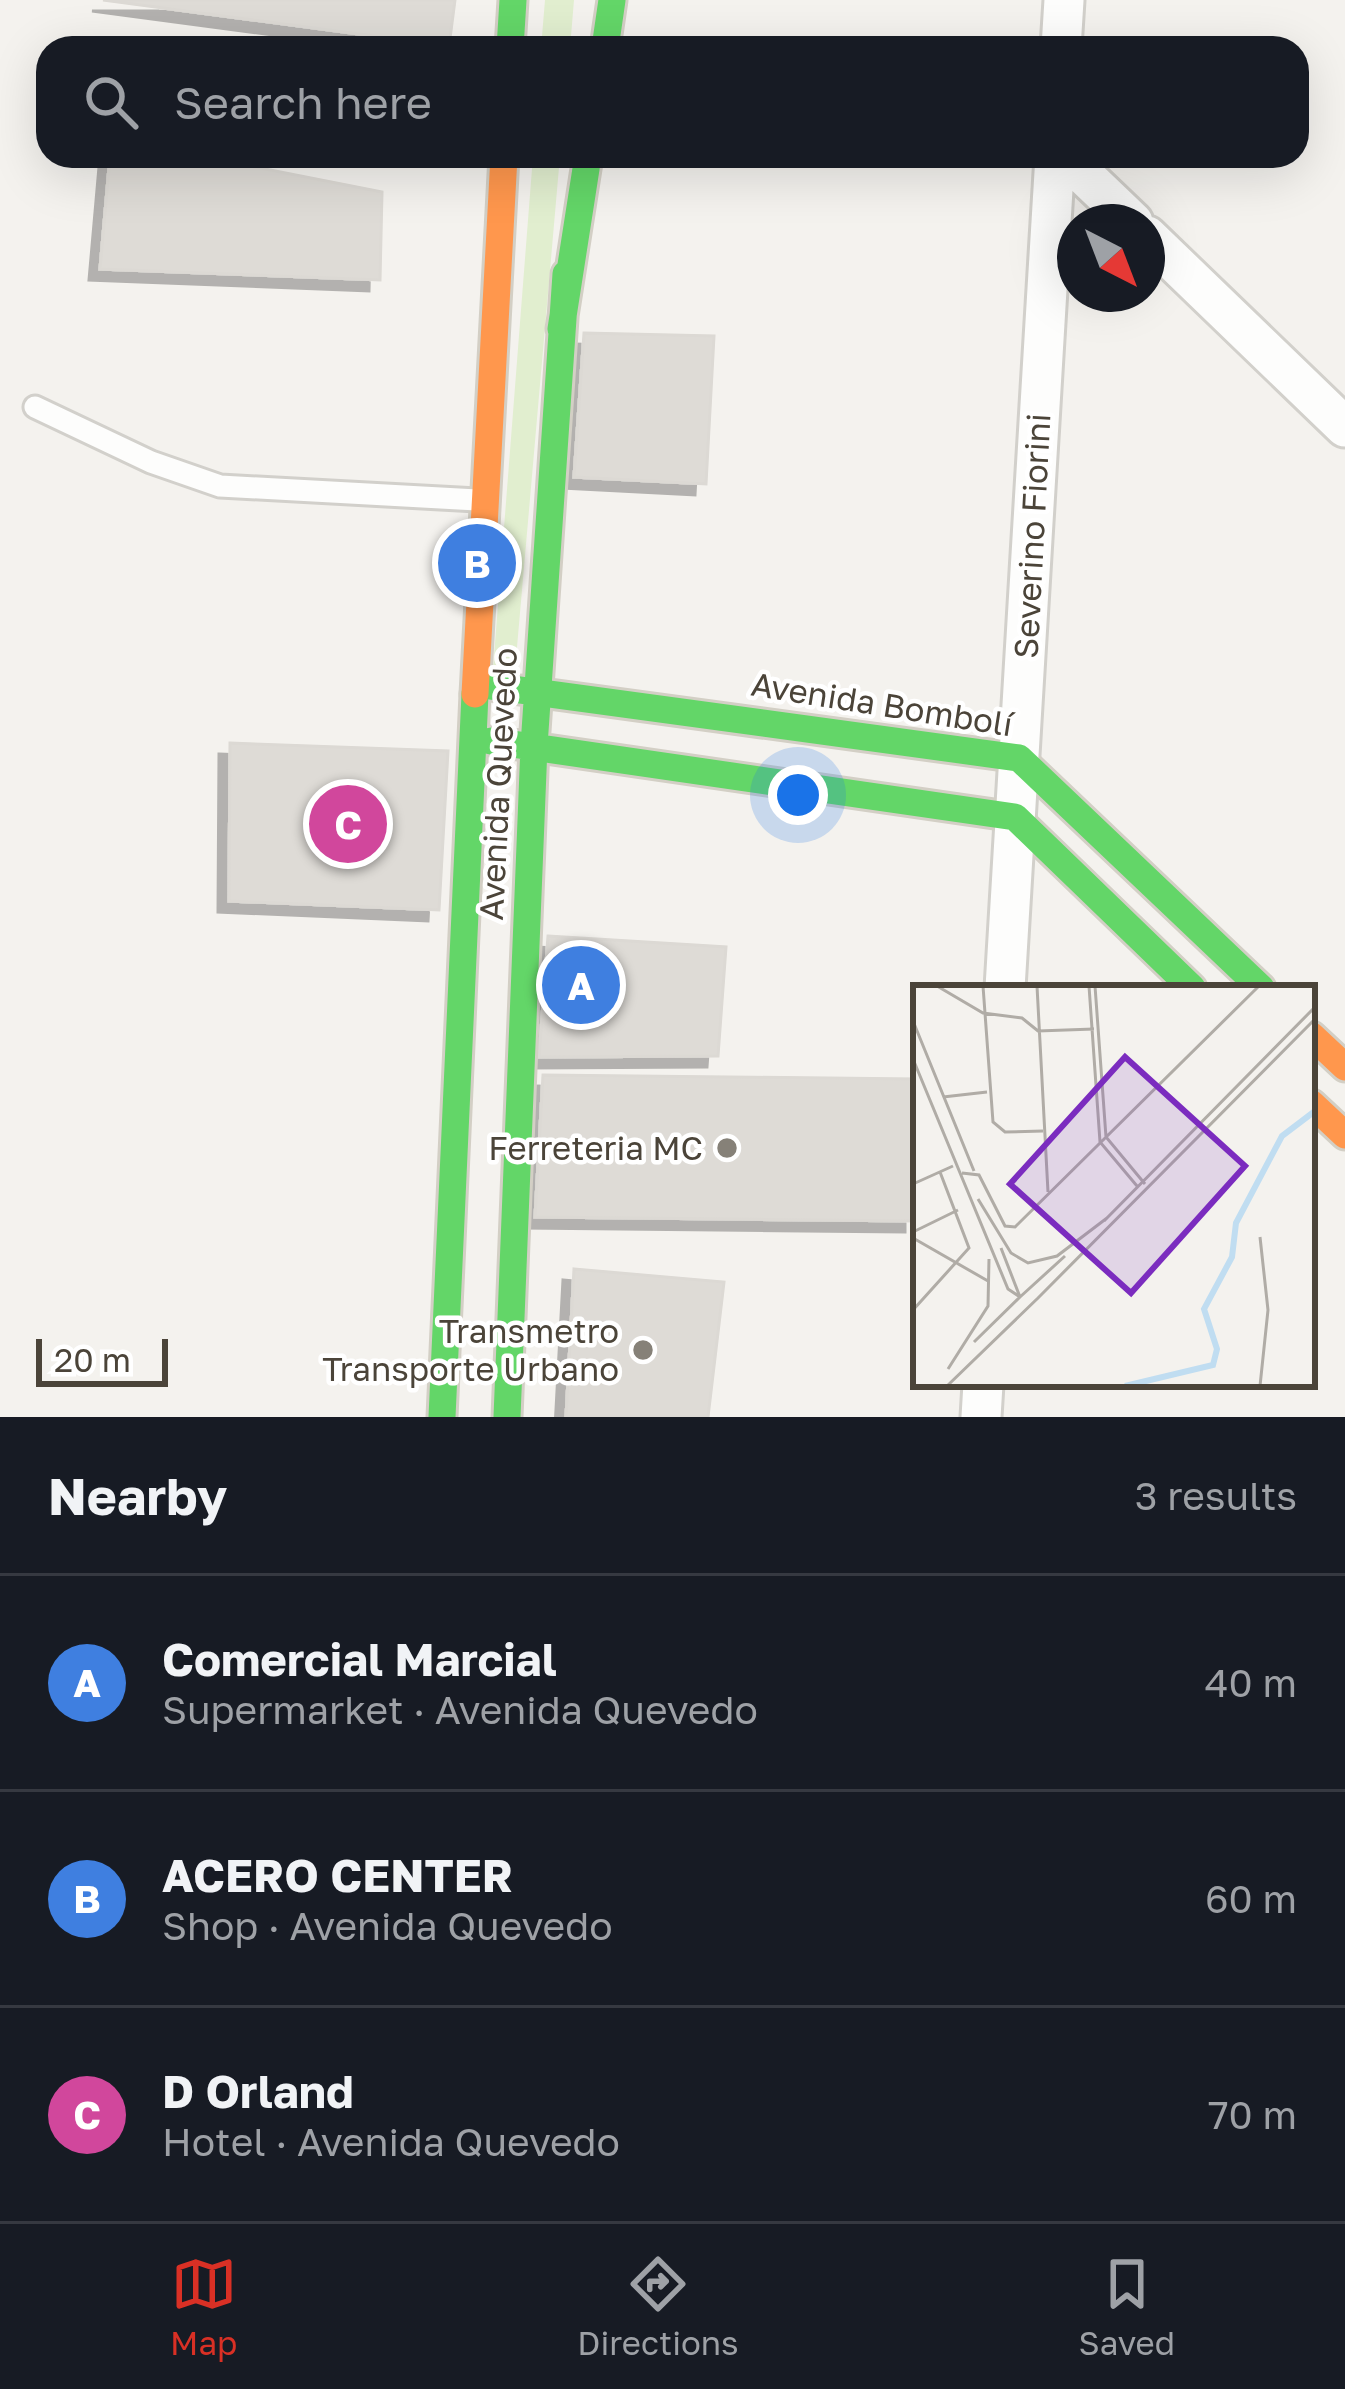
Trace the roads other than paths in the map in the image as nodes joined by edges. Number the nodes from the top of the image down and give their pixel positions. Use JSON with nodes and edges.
{"nodes":[{"id":1,"x":513,"y":0,"type":"edge"},
{"id":2,"x":594,"y":0,"type":"edge"},
{"id":3,"x":612,"y":0,"type":"edge"},
{"id":4,"x":1064,"y":0,"type":"edge"},
{"id":5,"x":511,"y":36,"type":"edge"},
{"id":6,"x":591,"y":36,"type":"edge"},
{"id":7,"x":607,"y":36,"type":"edge"},
{"id":8,"x":1062,"y":36,"type":"edge"},
{"id":9,"x":503,"y":168,"type":"edge"},
{"id":10,"x":577,"y":168,"type":"edge"},
{"id":11,"x":586,"y":168,"type":"edge"},
{"id":12,"x":1059,"y":168,"type":"edge"},
{"id":13,"x":1073,"y":168,"type":"edge"},
{"id":14,"x":1112,"y":204,"type":"edge"},
{"id":15,"x":1165,"y":253,"type":"edge"},
{"id":16,"x":561,"y":329,"type":"junction"},
{"id":17,"x":35,"y":407,"type":"dead end"},
{"id":18,"x":1345,"y":427,"type":"edge"},
{"id":19,"x":484,"y":501,"type":"junction"},
{"id":20,"x":475,"y":685,"type":"junction"},
{"id":21,"x":538,"y":690,"type":"junction"},
{"id":22,"x":472,"y":740,"type":"junction"},
{"id":23,"x":534,"y":746,"type":"junction"},
{"id":24,"x":1019,"y":758,"type":"junction"},
{"id":25,"x":1015,"y":817,"type":"junction"},
{"id":26,"x":1005,"y":985,"type":"edge"},
{"id":27,"x":1189,"y":985,"type":"edge"},
{"id":28,"x":1259,"y":985,"type":"edge"},
{"id":29,"x":1315,"y":1039,"type":"edge"},
{"id":30,"x":1345,"y":1067,"type":"edge"},
{"id":31,"x":1315,"y":1107,"type":"edge"},
{"id":32,"x":1345,"y":1136,"type":"edge"},
{"id":33,"x":983,"y":1387,"type":"edge"},
{"id":34,"x":442,"y":1417,"type":"edge"},
{"id":35,"x":507,"y":1417,"type":"edge"},
{"id":36,"x":981,"y":1417,"type":"edge"}],
"edges":[{"from":1,"to":5,"type":"main road"},
{"from":2,"to":6,"type":"main road"},
{"from":3,"to":7,"type":"main road"},
{"from":4,"to":8,"type":"street"},
{"from":9,"to":19,"type":"main road","name":"Avenida Quevedo"},
{"from":10,"to":16,"type":"main road","name":"Avenida Quevedo"},
{"from":11,"to":16,"type":"main road"},
{"from":12,"to":24,"type":"street","name":"Severino Fiorini"},
{"from":13,"to":14,"type":"street"},
{"from":15,"to":18,"type":"street"},
{"from":16,"to":21,"type":"main road","name":"Avenida Quevedo"},
{"from":17,"to":19,"type":"lane"},
{"from":19,"to":20,"type":"main road","name":"Avenida Quevedo"},
{"from":20,"to":21,"type":"main road","name":"Avenida Bombolí"},
{"from":20,"to":22,"type":"main road","name":"Avenida Quevedo"},
{"from":21,"to":23,"type":"main road","name":"Avenida Quevedo"},
{"from":21,"to":24,"type":"main road","name":"Avenida Bombolí"},
{"from":22,"to":23,"type":"main road"},
{"from":22,"to":34,"type":"main road","name":"Avenida Quevedo"},
{"from":23,"to":25,"type":"main road"},
{"from":23,"to":35,"type":"main road","name":"Avenida Quevedo"},
{"from":24,"to":25,"type":"street","name":"Severino Fiorini"},
{"from":24,"to":28,"type":"main road","name":"Avenida Bombolí"},
{"from":25,"to":26,"type":"street","name":"Severino Fiorini"},
{"from":25,"to":27,"type":"main road"},
{"from":29,"to":30,"type":"main road"},
{"from":31,"to":32,"type":"main road"},
{"from":33,"to":36,"type":"street"}]}
